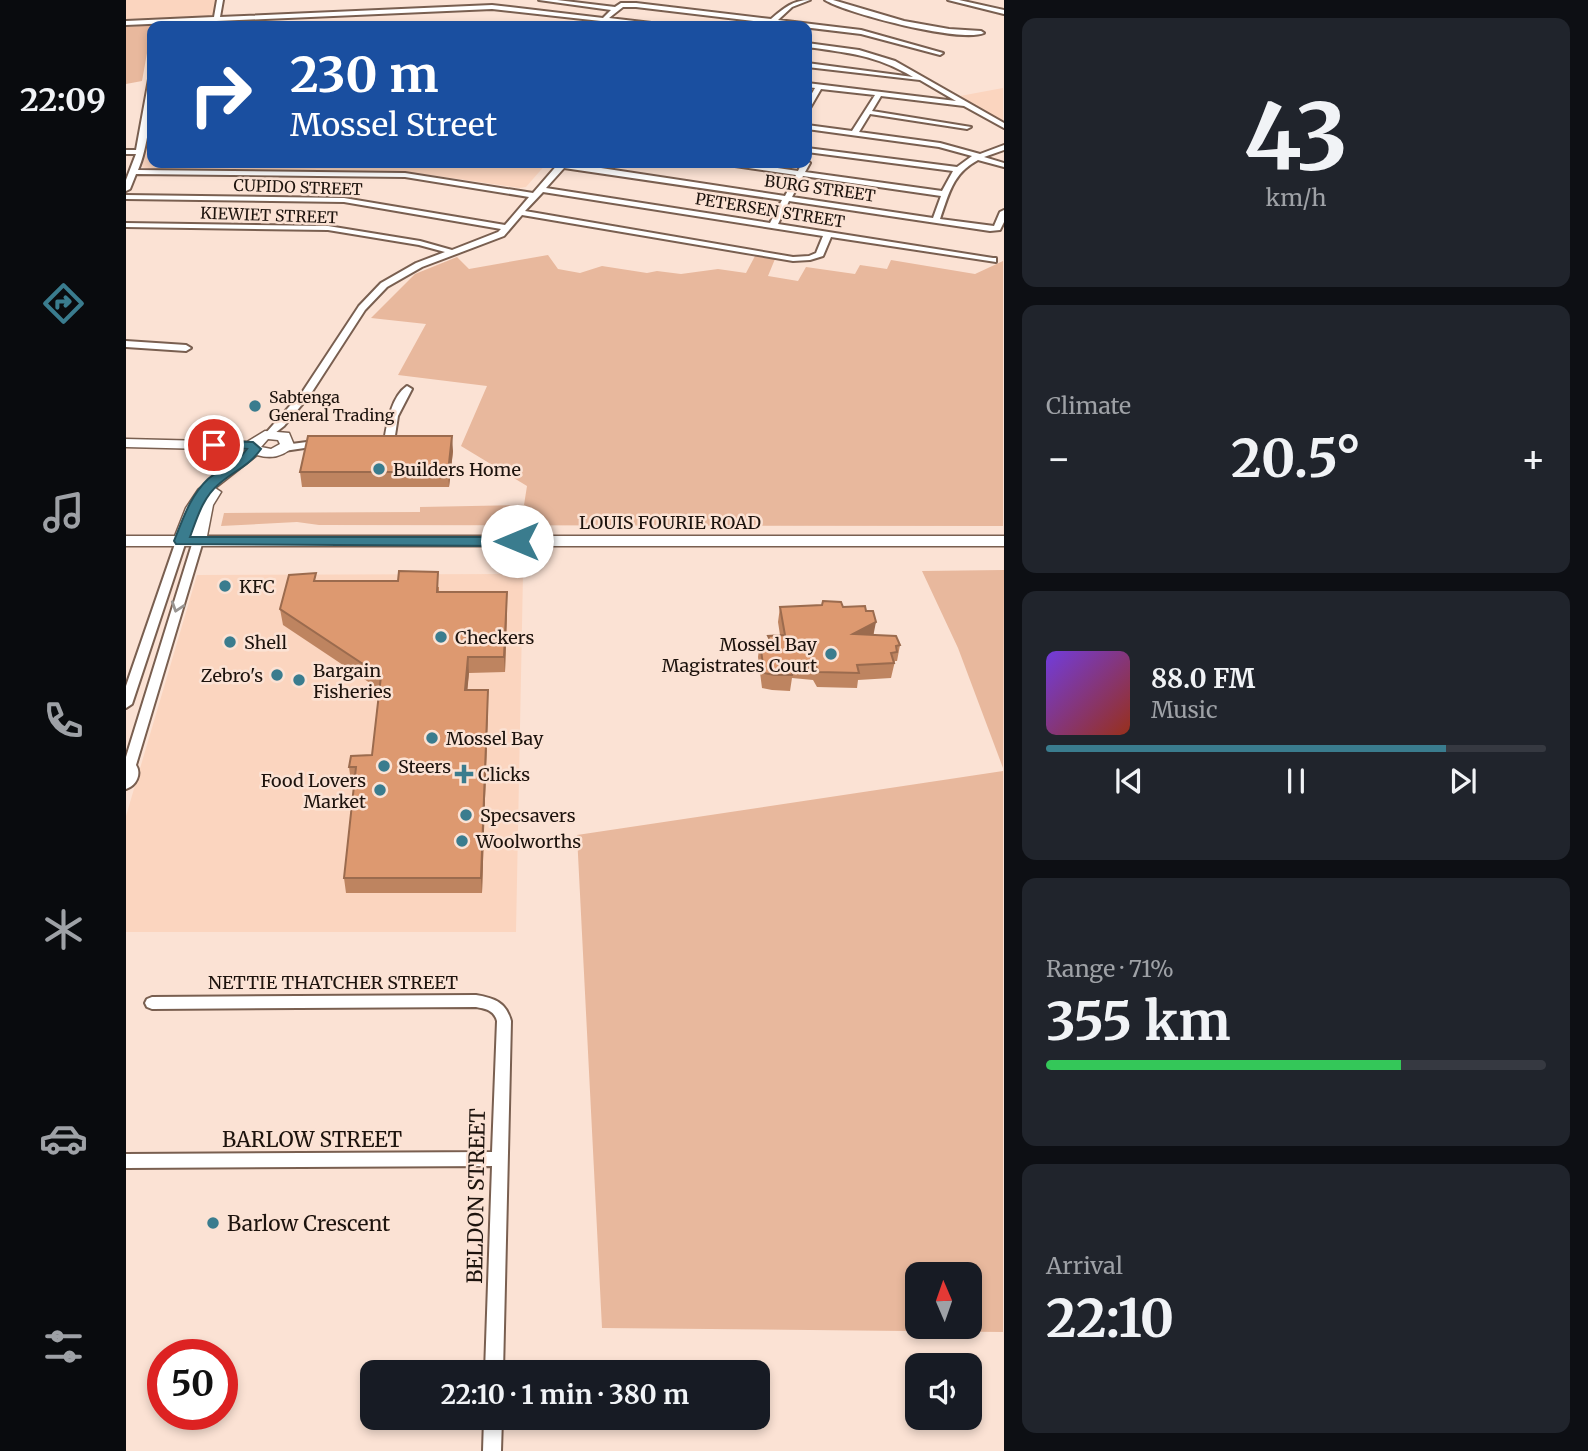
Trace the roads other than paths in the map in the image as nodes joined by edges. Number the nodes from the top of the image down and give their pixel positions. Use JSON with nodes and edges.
{"nodes":[{"id":1,"x":220,"y":0,"type":"edge"},
{"id":2,"x":542,"y":0,"type":"edge"},
{"id":3,"x":807,"y":0,"type":"edge"},
{"id":4,"x":828,"y":0,"type":"edge"},
{"id":5,"x":951,"y":0,"type":"edge"},
{"id":6,"x":559,"y":1,"type":"edge"},
{"id":7,"x":477,"y":4,"type":"edge"},
{"id":8,"x":616,"y":9,"type":"junction"},
{"id":9,"x":1003,"y":12,"type":"edge"},
{"id":10,"x":566,"y":15,"type":"junction"},
{"id":11,"x":217,"y":19,"type":"junction"},
{"id":12,"x":605,"y":19,"type":"junction"},
{"id":13,"x":560,"y":20,"type":"dead end"},
{"id":14,"x":195,"y":21,"type":"edge"},
{"id":15,"x":609,"y":21,"type":"edge"},
{"id":16,"x":773,"y":21,"type":"joint"},
{"id":17,"x":126,"y":23,"type":"edge"},
{"id":18,"x":147,"y":24,"type":"edge"},
{"id":19,"x":812,"y":27,"type":"edge"},
{"id":20,"x":981,"y":33,"type":"dead end"},
{"id":21,"x":894,"y":39,"type":"junction"},
{"id":22,"x":812,"y":46,"type":"edge"},
{"id":23,"x":869,"y":54,"type":"junction"},
{"id":24,"x":940,"y":54,"type":"dead end"},
{"id":25,"x":812,"y":66,"type":"edge"},
{"id":26,"x":925,"y":80,"type":"junction"},
{"id":27,"x":812,"y":86,"type":"edge"},
{"id":28,"x":819,"y":87,"type":"junction"},
{"id":29,"x":879,"y":94,"type":"junction"},
{"id":30,"x":812,"y":98,"type":"edge"},
{"id":31,"x":966,"y":104,"type":"junction"},
{"id":32,"x":868,"y":112,"type":"junction"},
{"id":33,"x":1003,"y":126,"type":"edge"},
{"id":34,"x":147,"y":127,"type":"edge"},
{"id":35,"x":967,"y":127,"type":"dead end"},
{"id":36,"x":812,"y":128,"type":"edge"},
{"id":37,"x":824,"y":130,"type":"junction"},
{"id":38,"x":854,"y":134,"type":"junction"},
{"id":39,"x":812,"y":146,"type":"edge"},
{"id":40,"x":1003,"y":147,"type":"edge"},
{"id":41,"x":812,"y":150,"type":"edge"},
{"id":42,"x":126,"y":152,"type":"edge"},
{"id":43,"x":140,"y":152,"type":"junction"},
{"id":44,"x":977,"y":157,"type":"junction"},
{"id":45,"x":1003,"y":165,"type":"edge"},
{"id":46,"x":560,"y":168,"type":"edge"},
{"id":47,"x":589,"y":168,"type":"edge"},
{"id":48,"x":764,"y":168,"type":"edge"},
{"id":49,"x":804,"y":168,"type":"edge"},
{"id":50,"x":955,"y":170,"type":"junction"},
{"id":51,"x":135,"y":172,"type":"junction"},
{"id":52,"x":801,"y":173,"type":"junction"},
{"id":53,"x":126,"y":189,"type":"edge"},
{"id":54,"x":539,"y":193,"type":"junction"},
{"id":55,"x":945,"y":194,"type":"junction"},
{"id":56,"x":126,"y":197,"type":"edge"},
{"id":57,"x":787,"y":198,"type":"junction"},
{"id":58,"x":1003,"y":212,"type":"edge"},
{"id":59,"x":522,"y":213,"type":"junction"},
{"id":60,"x":936,"y":220,"type":"junction"},
{"id":61,"x":126,"y":225,"type":"edge"},
{"id":62,"x":773,"y":225,"type":"junction"},
{"id":63,"x":508,"y":228,"type":"junction"},
{"id":64,"x":828,"y":233,"type":"junction"},
{"id":65,"x":452,"y":252,"type":"junction"},
{"id":66,"x":993,"y":260,"type":"dead end"},
{"id":67,"x":126,"y":344,"type":"edge"},
{"id":68,"x":186,"y":348,"type":"dead end"},
{"id":69,"x":407,"y":388,"type":"dead end"},
{"id":70,"x":307,"y":393,"type":"junction"},
{"id":71,"x":281,"y":439,"type":"junction"},
{"id":72,"x":377,"y":442,"type":"edge"},
{"id":73,"x":389,"y":442,"type":"junction"},
{"id":74,"x":403,"y":442,"type":"edge"},
{"id":75,"x":126,"y":443,"type":"edge"},
{"id":76,"x":328,"y":443,"type":"edge"},
{"id":77,"x":257,"y":447,"type":"junction"},
{"id":78,"x":126,"y":531,"type":"edge"},
{"id":79,"x":1003,"y":532,"type":"edge"},
{"id":80,"x":191,"y":536,"type":"junction"},
{"id":81,"x":126,"y":541,"type":"edge"},
{"id":82,"x":1003,"y":541,"type":"edge"},
{"id":83,"x":126,"y":704,"type":"edge"},
{"id":84,"x":128,"y":763,"type":"edge"},
{"id":85,"x":126,"y":784,"type":"edge"},
{"id":86,"x":152,"y":1003,"type":"dead end"},
{"id":87,"x":503,"y":1021,"type":"joint"},
{"id":88,"x":499,"y":1159,"type":"junction"},
{"id":89,"x":126,"y":1161,"type":"edge"},
{"id":90,"x":494,"y":1360,"type":"edge"},
{"id":91,"x":493,"y":1430,"type":"edge"},
{"id":92,"x":492,"y":1451,"type":"edge"}],
"edges":[{"from":1,"to":11,"type":"street"},
{"from":2,"to":6,"type":"street"},
{"from":3,"to":16,"type":"street"},
{"from":4,"to":20,"type":"street"},
{"from":5,"to":9,"type":"street"},
{"from":6,"to":8,"type":"street"},
{"from":7,"to":10,"type":"street"},
{"from":7,"to":11,"type":"street"},
{"from":8,"to":12,"type":"street"},
{"from":8,"to":16,"type":"street"},
{"from":10,"to":12,"type":"street"},
{"from":10,"to":13,"type":"street"},
{"from":11,"to":14,"type":"street"},
{"from":12,"to":15,"type":"street"},
{"from":17,"to":18,"type":"street"},
{"from":19,"to":21,"type":"street"},
{"from":21,"to":23,"type":"street"},
{"from":21,"to":24,"type":"street"},
{"from":22,"to":23,"type":"street"},
{"from":23,"to":26,"type":"street"},
{"from":25,"to":26,"type":"street"},
{"from":26,"to":31,"type":"street"},
{"from":27,"to":28,"type":"street"},
{"from":28,"to":29,"type":"street"},
{"from":28,"to":30,"type":"street"},
{"from":29,"to":31,"type":"street"},
{"from":29,"to":32,"type":"street"},
{"from":31,"to":33,"type":"street"},
{"from":32,"to":35,"type":"street"},
{"from":32,"to":38,"type":"street"},
{"from":34,"to":43,"type":"street"},
{"from":36,"to":37,"type":"street"},
{"from":37,"to":38,"type":"street"},
{"from":37,"to":39,"type":"street"},
{"from":38,"to":44,"type":"street"},
{"from":40,"to":44,"type":"street"},
{"from":41,"to":50,"type":"street"},
{"from":42,"to":43,"type":"street"},
{"from":43,"to":51,"type":"street"},
{"from":44,"to":45,"type":"street"},
{"from":44,"to":50,"type":"street"},
{"from":46,"to":54,"type":"street"},
{"from":47,"to":57,"type":"street","name":"BURG STREET"},
{"from":48,"to":52,"type":"street"},
{"from":49,"to":52,"type":"street"},
{"from":50,"to":55,"type":"street"},
{"from":51,"to":53,"type":"street"},
{"from":51,"to":54,"type":"street"},
{"from":52,"to":55,"type":"street"},
{"from":52,"to":57,"type":"street"},
{"from":54,"to":59,"type":"street"},
{"from":54,"to":62,"type":"street","name":"PETERSEN STREET"},
{"from":55,"to":60,"type":"street"},
{"from":56,"to":63,"type":"street","name":"CUPIDO STREET"},
{"from":57,"to":60,"type":"street","name":"BURG STREET"},
{"from":57,"to":62,"type":"street"},
{"from":58,"to":60,"type":"street","name":"BURG STREET"},
{"from":59,"to":63,"type":"street"},
{"from":59,"to":64,"type":"street"},
{"from":61,"to":65,"type":"street","name":"KIEWIET STREET"},
{"from":62,"to":64,"type":"street","name":"PETERSEN STREET"},
{"from":63,"to":65,"type":"street"},
{"from":64,"to":66,"type":"street","name":"PETERSEN STREET"},
{"from":65,"to":70,"type":"street"},
{"from":67,"to":68,"type":"street"},
{"from":69,"to":73,"type":"street"},
{"from":70,"to":71,"type":"street"},
{"from":70,"to":71,"type":"street"},
{"from":71,"to":76,"type":"street"},
{"from":71,"to":77,"type":"main road"},
{"from":71,"to":77,"type":"main road"},
{"from":72,"to":73,"type":"street"},
{"from":73,"to":74,"type":"street"},
{"from":75,"to":77,"type":"main road"},
{"from":77,"to":80,"type":"main road"},
{"from":78,"to":80,"type":"main road","name":"LOUIS FOURIE ROAD"},
{"from":79,"to":80,"type":"main road","name":"LOUIS FOURIE ROAD"},
{"from":80,"to":81,"type":"main road","name":"LOUIS FOURIE ROAD"},
{"from":80,"to":82,"type":"main road","name":"LOUIS FOURIE ROAD"},
{"from":80,"to":83,"type":"street"},
{"from":80,"to":84,"type":"street","one_way":true},
{"from":84,"to":85,"type":"street"},
{"from":86,"to":87,"type":"street","name":"NETTIE THATCHER STREET"},
{"from":87,"to":88,"type":"street","name":"BELDON STREET"},
{"from":88,"to":89,"type":"street","name":"BARLOW STREET"},
{"from":88,"to":90,"type":"street","name":"BELDON STREET"},
{"from":91,"to":92,"type":"street"}]}
